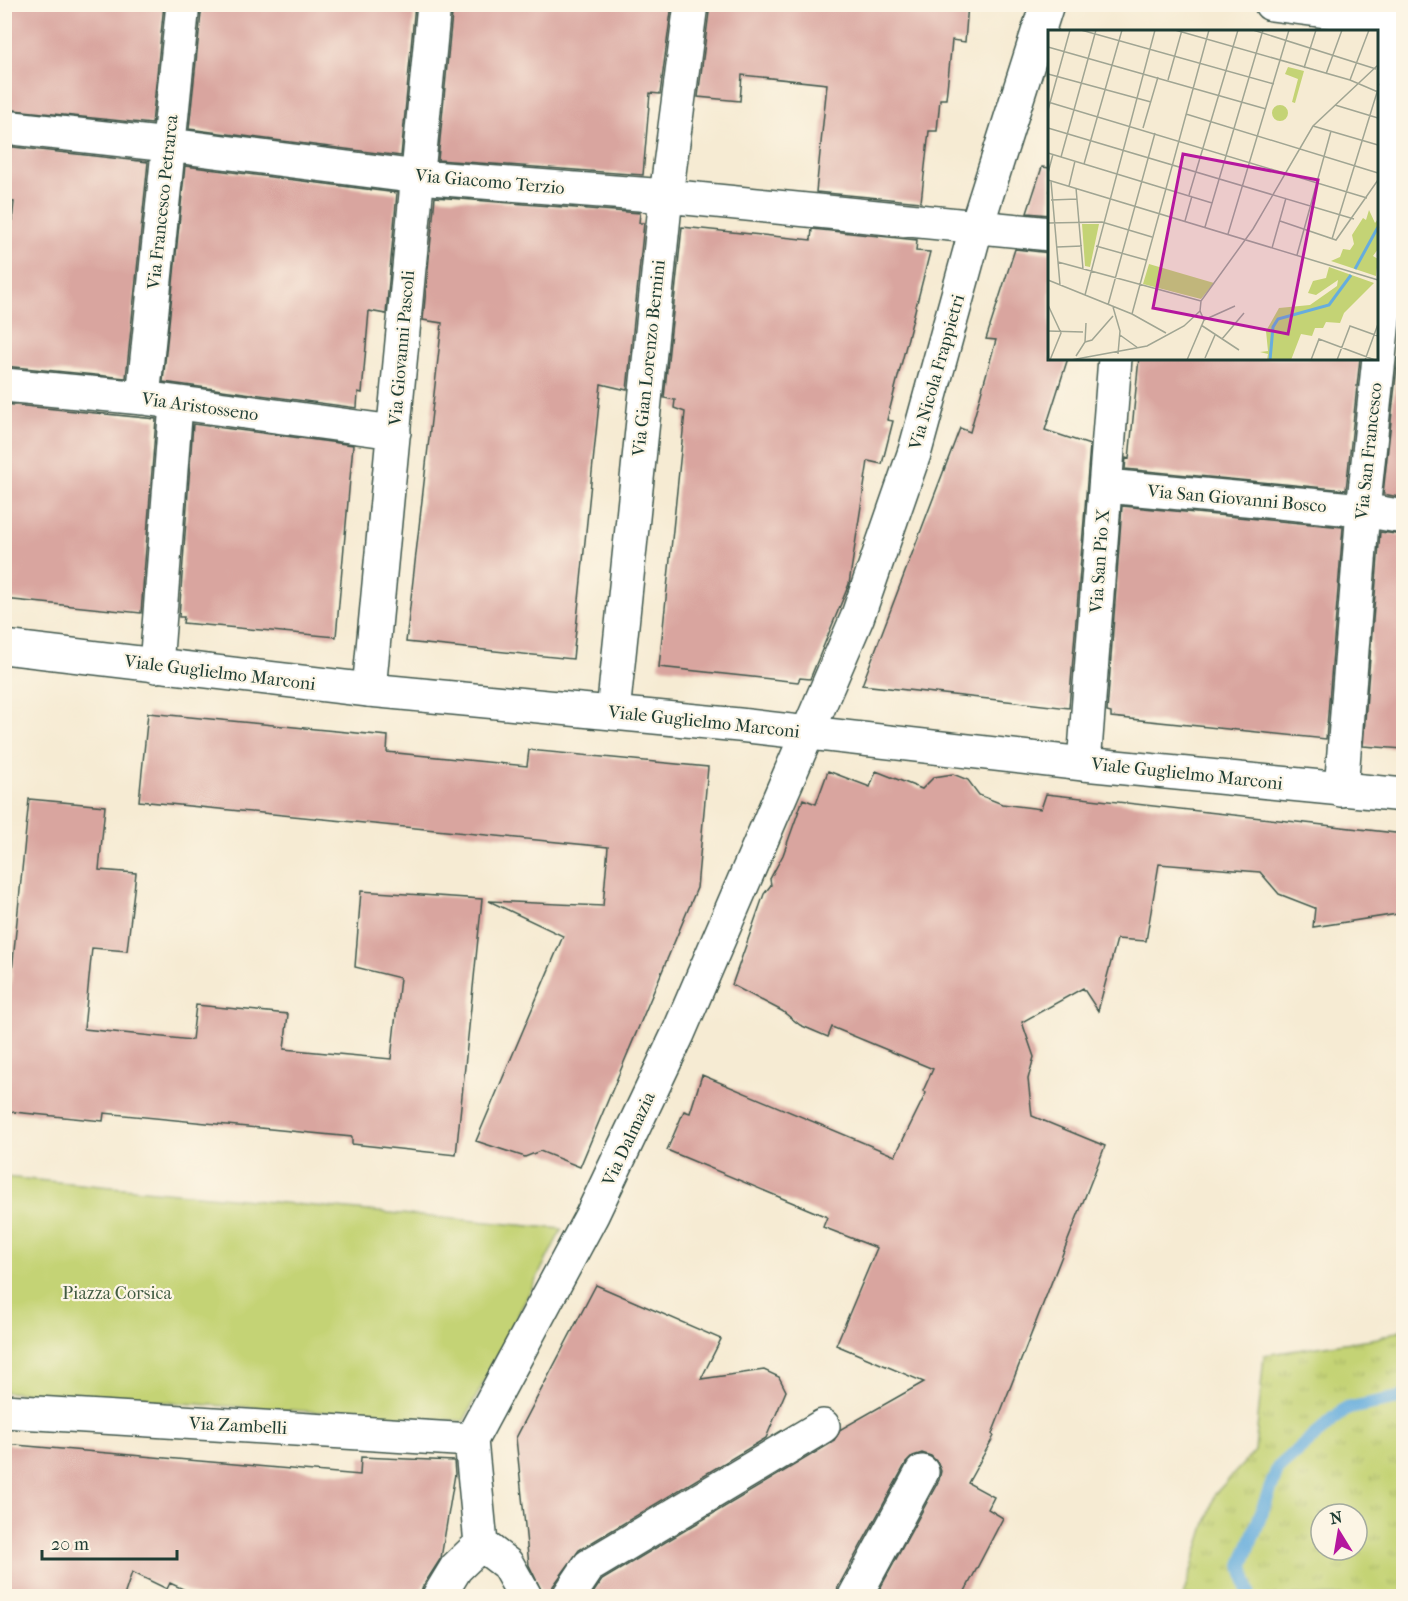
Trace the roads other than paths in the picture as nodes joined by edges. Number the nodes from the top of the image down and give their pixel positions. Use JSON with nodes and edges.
{"nodes":[{"id":1,"x":183,"y":4,"type":"edge"},
{"id":2,"x":434,"y":4,"type":"edge"},
{"id":3,"x":691,"y":4,"type":"edge"},
{"id":4,"x":1047,"y":4,"type":"edge"},
{"id":5,"x":1271,"y":4,"type":"edge"},
{"id":6,"x":1397,"y":15,"type":"edge"},
{"id":7,"x":4,"y":127,"type":"edge"},
{"id":8,"x":169,"y":145,"type":"junction"},
{"id":9,"x":418,"y":177,"type":"junction"},
{"id":10,"x":666,"y":196,"type":"junction"},
{"id":11,"x":977,"y":225,"type":"junction"},
{"id":12,"x":1048,"y":234,"type":"edge"},
{"id":13,"x":1390,"y":264,"type":"edge"},
{"id":14,"x":1115,"y":360,"type":"edge"},
{"id":15,"x":4,"y":385,"type":"edge"},
{"id":16,"x":143,"y":399,"type":"junction"},
{"id":17,"x":176,"y":404,"type":"junction"},
{"id":18,"x":394,"y":432,"type":"junction"},
{"id":19,"x":1106,"y":486,"type":"junction"},
{"id":20,"x":1363,"y":510,"type":"junction"},
{"id":21,"x":1404,"y":517,"type":"edge"},
{"id":22,"x":4,"y":647,"type":"edge"},
{"id":23,"x":156,"y":666,"type":"junction"},
{"id":24,"x":369,"y":690,"type":"junction"},
{"id":25,"x":613,"y":713,"type":"junction"},
{"id":26,"x":808,"y":732,"type":"junction"},
{"id":27,"x":1084,"y":764,"type":"junction"},
{"id":28,"x":1341,"y":790,"type":"junction"},
{"id":29,"x":1404,"y":795,"type":"edge"},
{"id":30,"x":4,"y":1412,"type":"edge"},
{"id":31,"x":823,"y":1426,"type":"dead end"},
{"id":32,"x":471,"y":1440,"type":"junction"},
{"id":33,"x":922,"y":1472,"type":"dead end"},
{"id":34,"x":481,"y":1544,"type":"junction"},
{"id":35,"x":439,"y":1596,"type":"edge"},
{"id":36,"x":525,"y":1596,"type":"edge"},
{"id":37,"x":569,"y":1596,"type":"edge"},
{"id":38,"x":855,"y":1596,"type":"edge"}],
"edges":[{"from":1,"to":8,"type":"street","name":"Via Francesco Petrarca"},
{"from":2,"to":9,"type":"street","name":"Via Giovanni Pascoli"},
{"from":3,"to":10,"type":"street","name":"Via Gian Lorenzo Bernini"},
{"from":4,"to":11,"type":"street","name":"Via Nicola Frappietri"},
{"from":5,"to":6,"type":"street"},
{"from":6,"to":13,"type":"street","name":"Via San Francesco"},
{"from":7,"to":8,"type":"street","name":"Via Giacomo Terzio"},
{"from":8,"to":9,"type":"street","name":"Via Giacomo Terzio"},
{"from":8,"to":16,"type":"street","name":"Via Francesco Petrarca"},
{"from":9,"to":10,"type":"street","name":"Via Giacomo Terzio"},
{"from":9,"to":18,"type":"street","name":"Via Giovanni Pascoli"},
{"from":10,"to":11,"type":"street","name":"Via Giacomo Terzio"},
{"from":10,"to":25,"type":"street","name":"Via Gian Lorenzo Bernini"},
{"from":11,"to":12,"type":"street","name":"Via Giacomo Terzio"},
{"from":11,"to":26,"type":"street","name":"Via Nicola Frappietri"},
{"from":13,"to":20,"type":"street","name":"Via San Francesco"},
{"from":14,"to":19,"type":"street","name":"Via San Pio X"},
{"from":15,"to":16,"type":"street","name":"Via Aristosseno"},
{"from":16,"to":17,"type":"street","name":"Via Aristosseno"},
{"from":17,"to":18,"type":"street","name":"Via Aristosseno"},
{"from":17,"to":23,"type":"street"},
{"from":18,"to":24,"type":"street","name":"Via Giovanni Pascoli"},
{"from":19,"to":20,"type":"street","name":"Via San Giovanni Bosco"},
{"from":19,"to":27,"type":"street","name":"Via San Pio X"},
{"from":20,"to":21,"type":"street","name":"Via San Giovanni Bosco"},
{"from":20,"to":28,"type":"street","name":"Via San Francesco"},
{"from":22,"to":23,"type":"street","name":"Viale Guglielmo Marconi"},
{"from":23,"to":24,"type":"street","name":"Viale Guglielmo Marconi"},
{"from":24,"to":25,"type":"street","name":"Viale Guglielmo Marconi"},
{"from":25,"to":26,"type":"street","name":"Viale Guglielmo Marconi"},
{"from":26,"to":27,"type":"street","name":"Viale Guglielmo Marconi"},
{"from":26,"to":32,"type":"street","name":"Via Dalmazia"},
{"from":27,"to":28,"type":"street","name":"Viale Guglielmo Marconi"},
{"from":28,"to":29,"type":"street","name":"Viale Guglielmo Marconi"},
{"from":30,"to":32,"type":"street","name":"Via Zambelli"},
{"from":31,"to":37,"type":"street"},
{"from":32,"to":34,"type":"street"},
{"from":33,"to":38,"type":"street"},
{"from":34,"to":35,"type":"street"},
{"from":34,"to":36,"type":"street"}]}
